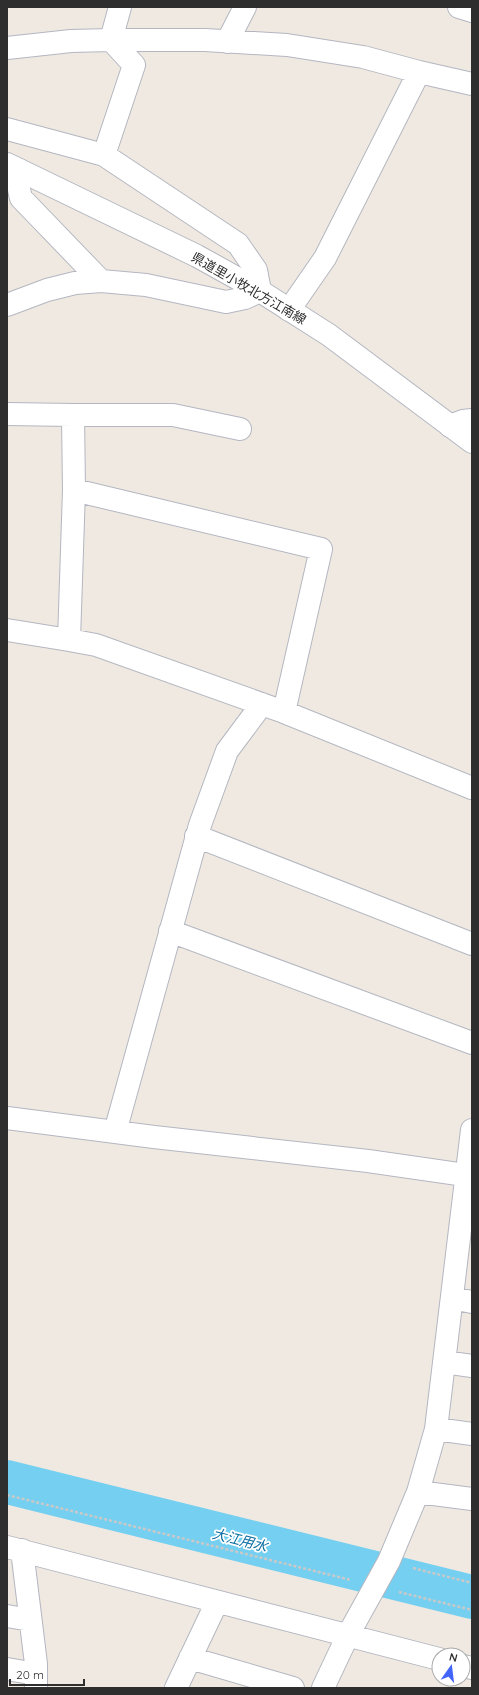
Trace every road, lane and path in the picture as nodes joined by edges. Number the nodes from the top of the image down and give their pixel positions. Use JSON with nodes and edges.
{"nodes":[{"id":1,"x":120,"y":7,"type":"edge"},
{"id":2,"x":245,"y":7,"type":"edge"},
{"id":3,"x":459,"y":7,"type":"edge"},
{"id":4,"x":472,"y":11,"type":"edge"},
{"id":5,"x":111,"y":40,"type":"junction"},
{"id":6,"x":227,"y":42,"type":"junction"},
{"id":7,"x":7,"y":48,"type":"edge"},
{"id":8,"x":419,"y":72,"type":"junction"},
{"id":9,"x":471,"y":78,"type":"edge"},
{"id":10,"x":7,"y":129,"type":"edge"},
{"id":11,"x":104,"y":155,"type":"junction"},
{"id":12,"x":13,"y":167,"type":"edge"},
{"id":13,"x":101,"y":282,"type":"junction"},
{"id":14,"x":260,"y":291,"type":"junction"},
{"id":15,"x":7,"y":305,"type":"edge"},
{"id":16,"x":289,"y":310,"type":"junction"},
{"id":17,"x":7,"y":414,"type":"edge"},
{"id":18,"x":73,"y":415,"type":"junction"},
{"id":19,"x":472,"y":420,"type":"edge"},
{"id":20,"x":450,"y":426,"type":"junction"},
{"id":21,"x":240,"y":429,"type":"dead end"},
{"id":22,"x":472,"y":442,"type":"edge"},
{"id":23,"x":74,"y":490,"type":"junction"},
{"id":24,"x":7,"y":630,"type":"edge"},
{"id":25,"x":69,"y":640,"type":"junction"},
{"id":26,"x":262,"y":704,"type":"junction"},
{"id":27,"x":284,"y":712,"type":"junction"},
{"id":28,"x":472,"y":788,"type":"edge"},
{"id":29,"x":196,"y":836,"type":"junction"},
{"id":30,"x":170,"y":931,"type":"junction"},
{"id":31,"x":472,"y":944,"type":"edge"},
{"id":32,"x":472,"y":1043,"type":"edge"},
{"id":33,"x":7,"y":1118,"type":"edge"},
{"id":34,"x":472,"y":1130,"type":"edge"},
{"id":35,"x":115,"y":1132,"type":"junction"},
{"id":36,"x":469,"y":1176,"type":"edge"},
{"id":37,"x":462,"y":1300,"type":"edge"},
{"id":38,"x":444,"y":1362,"type":"junction"},
{"id":39,"x":472,"y":1366,"type":"edge"},
{"id":40,"x":436,"y":1429,"type":"junction"},
{"id":41,"x":472,"y":1434,"type":"edge"},
{"id":42,"x":418,"y":1492,"type":"junction"},
{"id":43,"x":7,"y":1495,"type":"edge"},
{"id":44,"x":472,"y":1500,"type":"edge"},
{"id":45,"x":14,"y":1549,"type":"edge"},
{"id":46,"x":388,"y":1562,"type":"junction"},
{"id":47,"x":472,"y":1583,"type":"edge"},
{"id":48,"x":377,"y":1585,"type":"junction"},
{"id":49,"x":217,"y":1602,"type":"junction"},
{"id":50,"x":472,"y":1610,"type":"edge"},
{"id":51,"x":7,"y":1616,"type":"edge"},
{"id":52,"x":30,"y":1620,"type":"junction"},
{"id":53,"x":348,"y":1635,"type":"junction"},
{"id":54,"x":431,"y":1657,"type":"edge"},
{"id":55,"x":190,"y":1658,"type":"junction"},
{"id":56,"x":7,"y":1669,"type":"edge"},
{"id":57,"x":7,"y":1672,"type":"edge"},
{"id":58,"x":36,"y":1681,"type":"edge"},
{"id":59,"x":176,"y":1688,"type":"edge"},
{"id":60,"x":293,"y":1688,"type":"edge"},
{"id":61,"x":323,"y":1688,"type":"edge"}],
"edges":[{"from":1,"to":5,"type":"street"},
{"from":2,"to":6,"type":"street"},
{"from":3,"to":4,"type":"street"},
{"from":5,"to":6,"type":"street"},
{"from":5,"to":7,"type":"street"},
{"from":5,"to":11,"type":"street"},
{"from":6,"to":8,"type":"street"},
{"from":8,"to":9,"type":"street"},
{"from":8,"to":16,"type":"street"},
{"from":10,"to":11,"type":"street"},
{"from":11,"to":14,"type":"street"},
{"from":12,"to":13,"type":"street"},
{"from":12,"to":14,"type":"street","name":"県道里小牧北方江南線"},
{"from":13,"to":14,"type":"street"},
{"from":13,"to":15,"type":"street"},
{"from":14,"to":16,"type":"street","name":"県道里小牧北方江南線"},
{"from":16,"to":20,"type":"street","name":"県道里小牧北方江南線"},
{"from":17,"to":18,"type":"street"},
{"from":18,"to":21,"type":"street"},
{"from":18,"to":23,"type":"street"},
{"from":19,"to":20,"type":"street"},
{"from":20,"to":22,"type":"street","name":"県道里小牧北方江南線"},
{"from":23,"to":25,"type":"street"},
{"from":23,"to":27,"type":"street"},
{"from":24,"to":25,"type":"street"},
{"from":25,"to":26,"type":"street"},
{"from":26,"to":27,"type":"street"},
{"from":26,"to":29,"type":"street"},
{"from":27,"to":28,"type":"street"},
{"from":29,"to":30,"type":"street"},
{"from":29,"to":31,"type":"street"},
{"from":30,"to":32,"type":"street"},
{"from":30,"to":35,"type":"street"},
{"from":33,"to":35,"type":"street"},
{"from":34,"to":36,"type":"street"},
{"from":35,"to":36,"type":"street"},
{"from":36,"to":37,"type":"street"},
{"from":37,"to":38,"type":"street"},
{"from":38,"to":39,"type":"street"},
{"from":38,"to":40,"type":"street"},
{"from":40,"to":41,"type":"street"},
{"from":40,"to":42,"type":"street"},
{"from":42,"to":44,"type":"street"},
{"from":42,"to":46,"type":"street"},
{"from":43,"to":48,"type":"path"},
{"from":45,"to":49,"type":"street"},
{"from":45,"to":52,"type":"street"},
{"from":46,"to":47,"type":"path"},
{"from":46,"to":48,"type":"street"},
{"from":48,"to":50,"type":"path"},
{"from":48,"to":53,"type":"street"},
{"from":49,"to":53,"type":"street"},
{"from":49,"to":55,"type":"street"},
{"from":51,"to":52,"type":"street"},
{"from":52,"to":58,"type":"street"},
{"from":53,"to":54,"type":"street"},
{"from":53,"to":61,"type":"street"},
{"from":55,"to":59,"type":"street"},
{"from":55,"to":60,"type":"street"},
{"from":56,"to":58,"type":"street"},
{"from":57,"to":58,"type":"street"}]}
